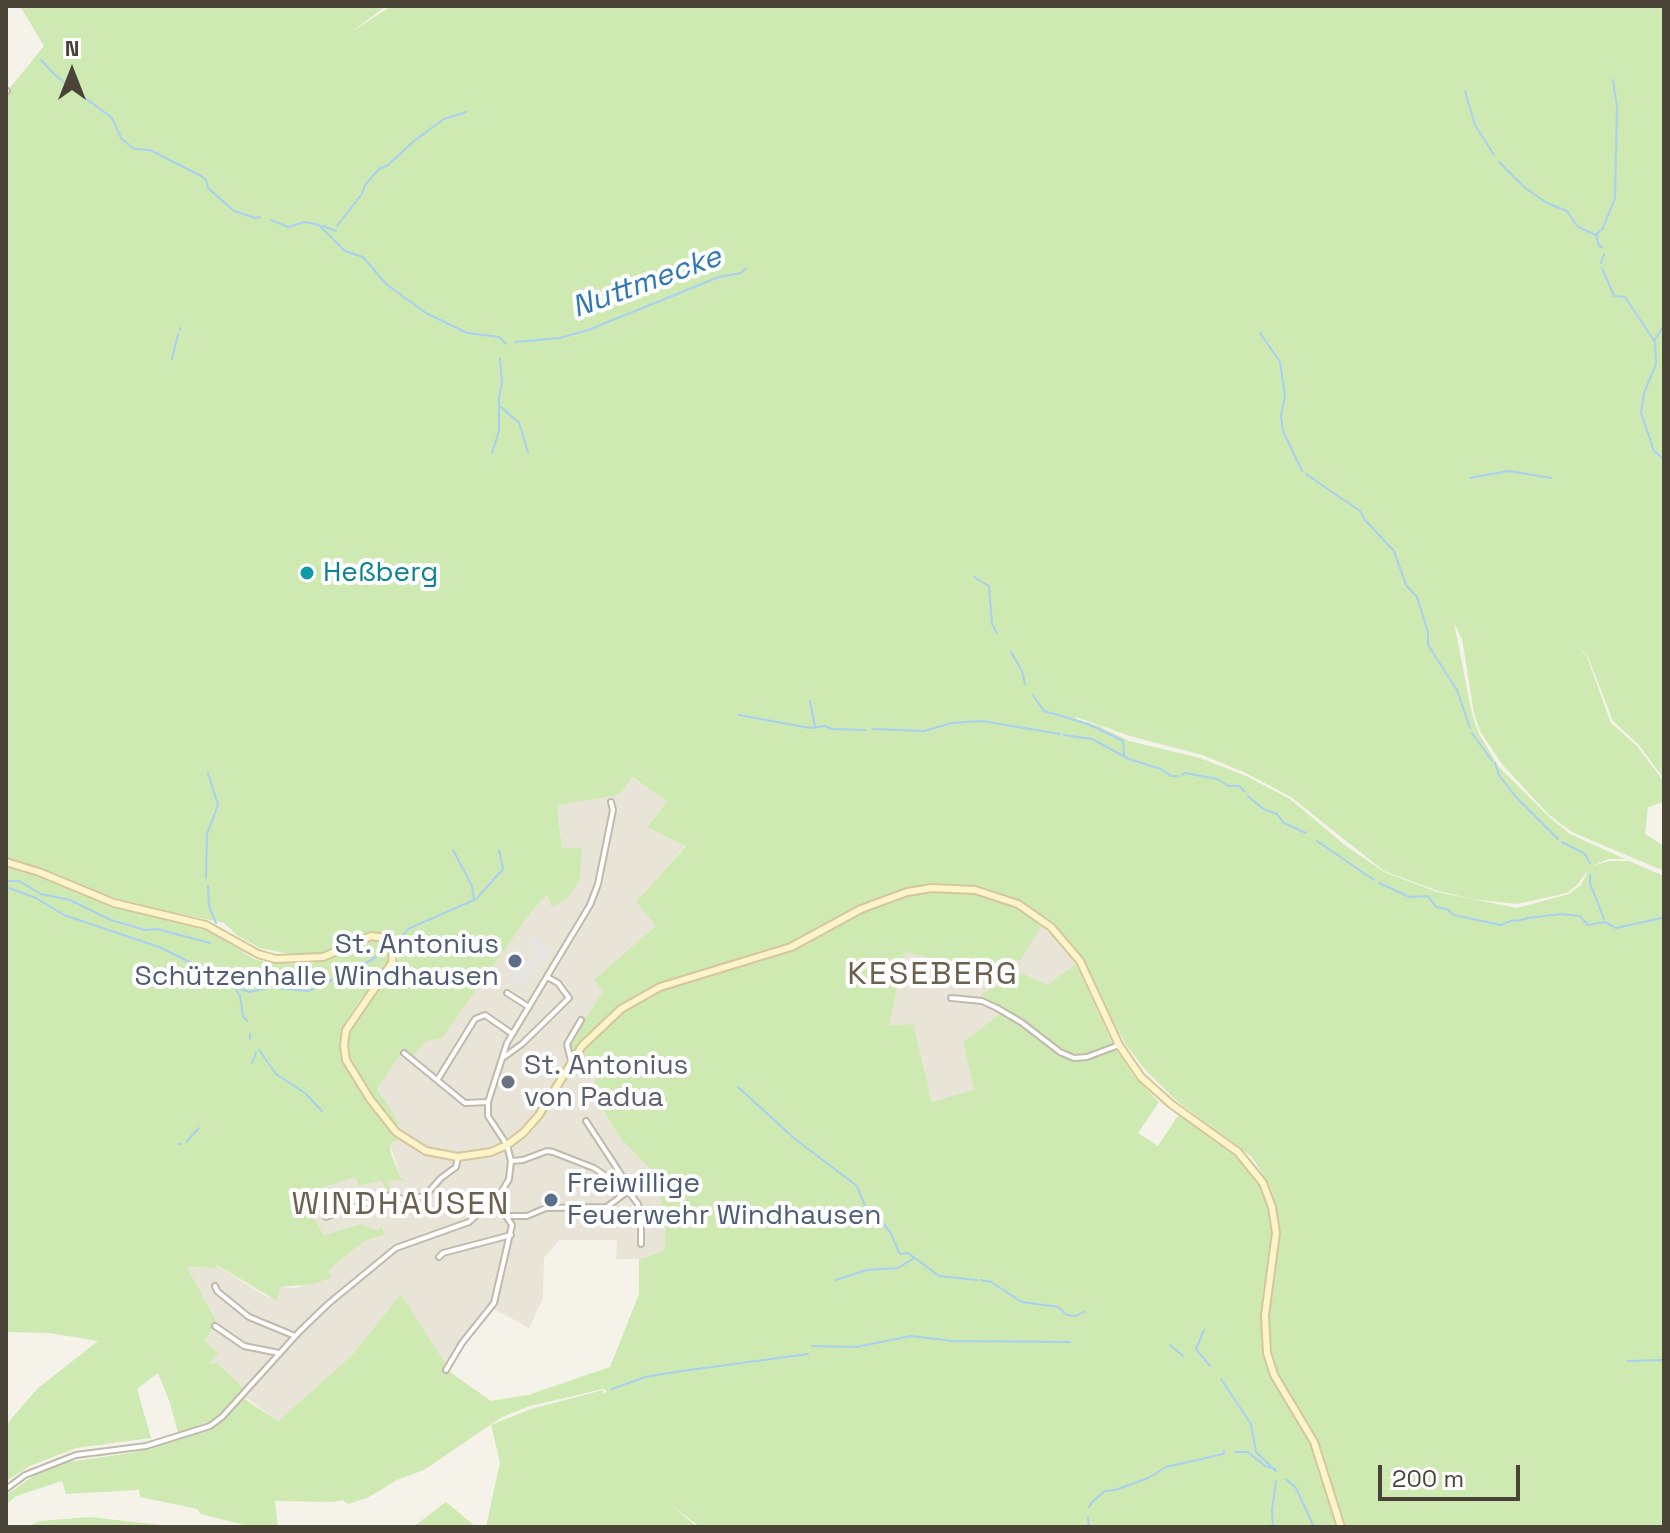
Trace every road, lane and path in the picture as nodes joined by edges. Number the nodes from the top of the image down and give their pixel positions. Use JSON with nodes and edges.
{"nodes":[{"id":1,"x":611,"y":802,"type":"dead end"},
{"id":2,"x":6,"y":862,"type":"edge"},
{"id":3,"x":547,"y":977,"type":"junction"},
{"id":4,"x":507,"y":993,"type":"dead end"},
{"id":5,"x":951,"y":998,"type":"dead end"},
{"id":6,"x":529,"y":1007,"type":"junction"},
{"id":7,"x":581,"y":1020,"type":"dead end"},
{"id":8,"x":512,"y":1034,"type":"junction"},
{"id":9,"x":1119,"y":1045,"type":"junction"},
{"id":10,"x":404,"y":1053,"type":"dead end"},
{"id":11,"x":502,"y":1058,"type":"junction"},
{"id":12,"x":571,"y":1061,"type":"junction"},
{"id":13,"x":438,"y":1079,"type":"junction"},
{"id":14,"x":488,"y":1102,"type":"junction"},
{"id":15,"x":586,"y":1121,"type":"dead end"},
{"id":16,"x":507,"y":1145,"type":"junction"},
{"id":17,"x":458,"y":1157,"type":"junction"},
{"id":18,"x":511,"y":1161,"type":"junction"},
{"id":19,"x":618,"y":1184,"type":"junction"},
{"id":20,"x":628,"y":1191,"type":"junction"},
{"id":21,"x":490,"y":1203,"type":"junction"},
{"id":22,"x":506,"y":1216,"type":"junction"},
{"id":23,"x":326,"y":1217,"type":"dead end"},
{"id":24,"x":511,"y":1235,"type":"junction"},
{"id":25,"x":641,"y":1244,"type":"dead end"},
{"id":26,"x":439,"y":1257,"type":"dead end"},
{"id":27,"x":215,"y":1286,"type":"dead end"},
{"id":28,"x":215,"y":1326,"type":"dead end"},
{"id":29,"x":295,"y":1336,"type":"junction"},
{"id":30,"x":279,"y":1353,"type":"junction"},
{"id":31,"x":446,"y":1370,"type":"dead end"},
{"id":32,"x":6,"y":1489,"type":"edge"},
{"id":33,"x":1341,"y":1527,"type":"edge"}],
"edges":[{"from":1,"to":3,"type":"street"},
{"from":2,"to":17,"type":"main road"},
{"from":3,"to":6,"type":"street"},
{"from":3,"to":11,"type":"street"},
{"from":4,"to":6,"type":"street"},
{"from":5,"to":9,"type":"street"},
{"from":6,"to":8,"type":"street"},
{"from":7,"to":12,"type":"street"},
{"from":8,"to":11,"type":"street"},
{"from":8,"to":13,"type":"street"},
{"from":9,"to":12,"type":"main road"},
{"from":9,"to":33,"type":"main road"},
{"from":10,"to":13,"type":"street"},
{"from":11,"to":14,"type":"street"},
{"from":12,"to":16,"type":"main road"},
{"from":13,"to":14,"type":"street"},
{"from":14,"to":16,"type":"street"},
{"from":15,"to":19,"type":"street"},
{"from":16,"to":17,"type":"main road"},
{"from":16,"to":18,"type":"street"},
{"from":17,"to":23,"type":"street"},
{"from":18,"to":19,"type":"street"},
{"from":18,"to":21,"type":"street"},
{"from":19,"to":20,"type":"street"},
{"from":20,"to":22,"type":"street"},
{"from":20,"to":25,"type":"street"},
{"from":21,"to":22,"type":"street"},
{"from":21,"to":29,"type":"street"},
{"from":22,"to":24,"type":"street"},
{"from":24,"to":26,"type":"street"},
{"from":24,"to":31,"type":"street"},
{"from":27,"to":29,"type":"street"},
{"from":28,"to":30,"type":"street"},
{"from":29,"to":30,"type":"street"},
{"from":30,"to":32,"type":"street"}]}
